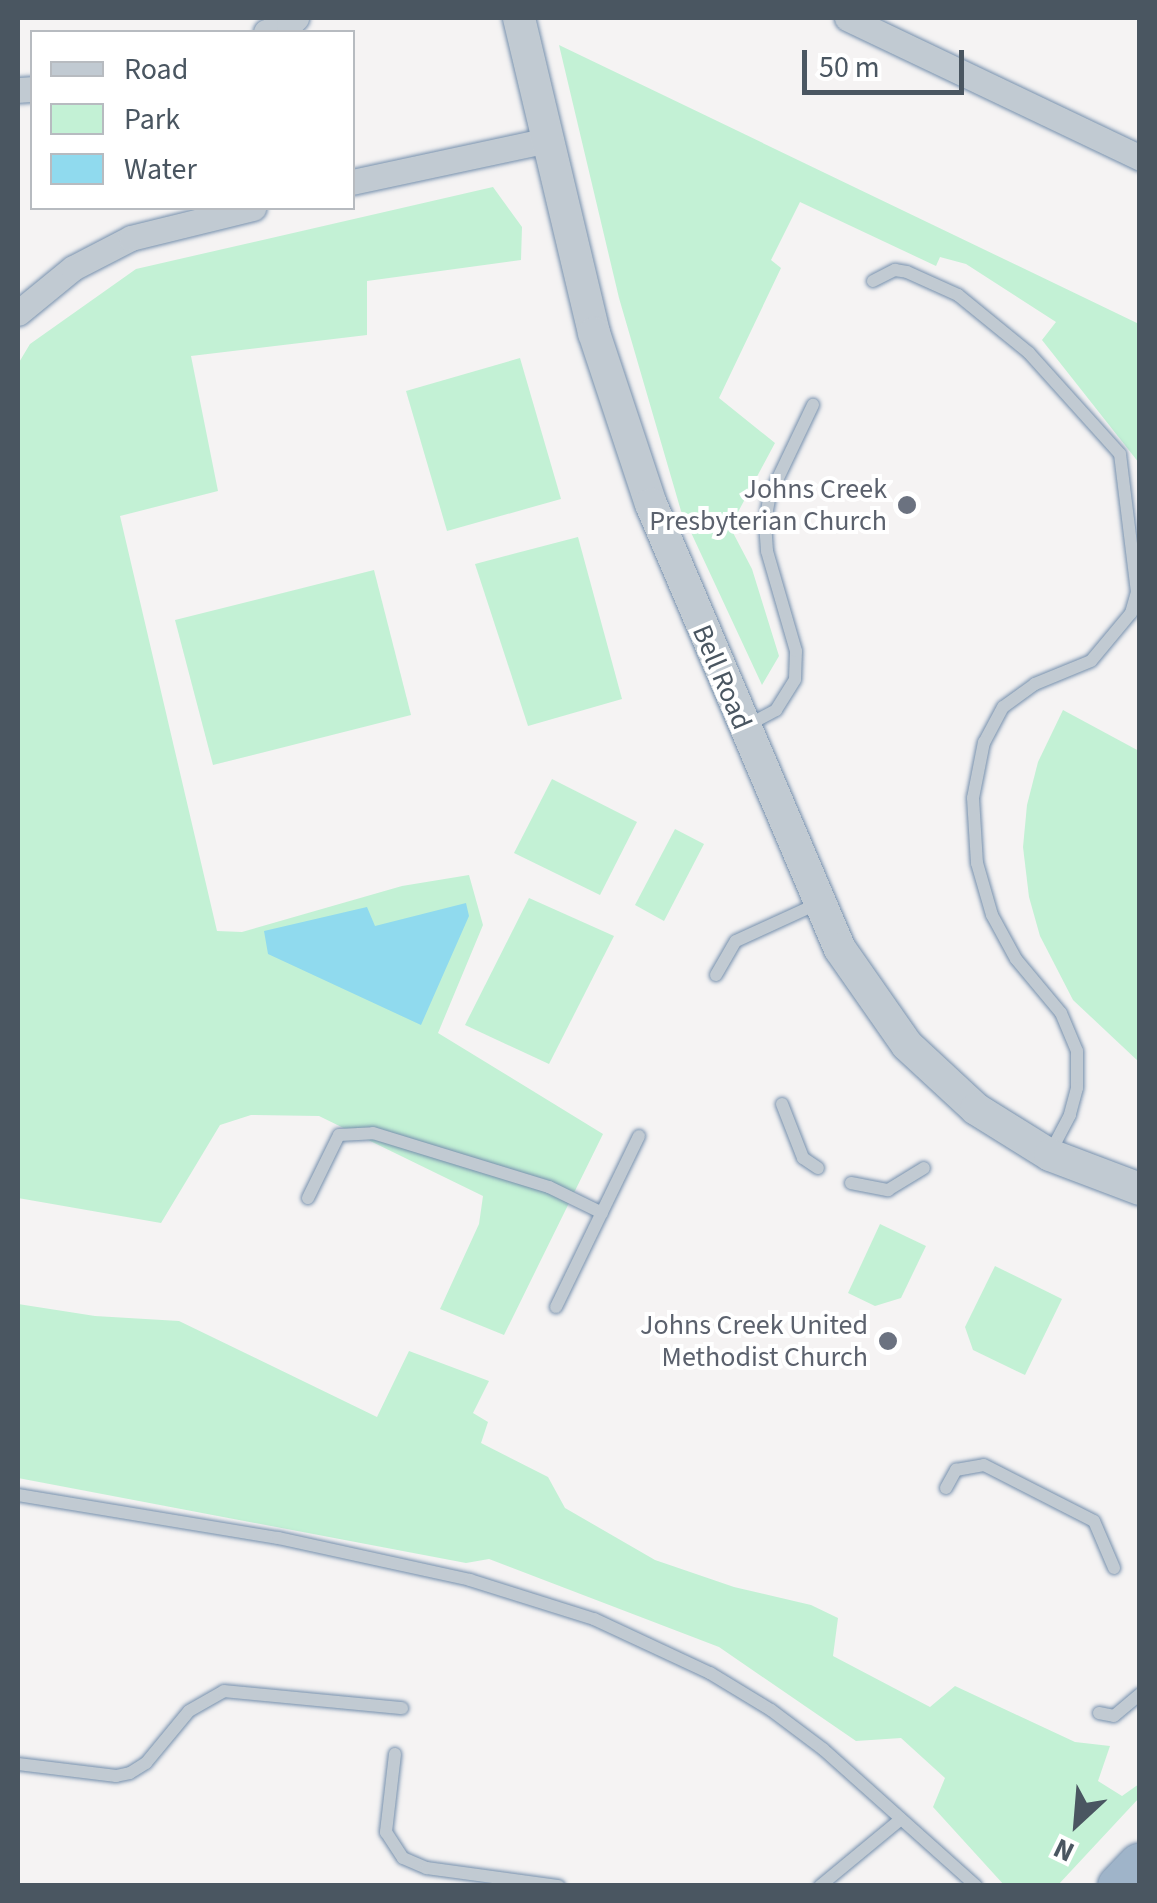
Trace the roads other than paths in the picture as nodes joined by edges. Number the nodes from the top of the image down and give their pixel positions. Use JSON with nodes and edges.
{"nodes":[{"id":1,"x":296,"y":18,"type":"edge"},
{"id":2,"x":520,"y":18,"type":"edge"},
{"id":3,"x":847,"y":18,"type":"edge"},
{"id":4,"x":274,"y":30,"type":"edge"},
{"id":5,"x":548,"y":140,"type":"junction"},
{"id":6,"x":1140,"y":158,"type":"edge"},
{"id":7,"x":355,"y":181,"type":"edge"},
{"id":8,"x":244,"y":210,"type":"edge"},
{"id":9,"x":873,"y":281,"type":"dead end"},
{"id":10,"x":18,"y":312,"type":"edge"},
{"id":11,"x":813,"y":405,"type":"dead end"},
{"id":12,"x":744,"y":726,"type":"junction"},
{"id":13,"x":819,"y":904,"type":"junction"},
{"id":14,"x":716,"y":974,"type":"dead end"},
{"id":15,"x":782,"y":1104,"type":"dead end"},
{"id":16,"x":639,"y":1136,"type":"dead end"},
{"id":17,"x":1050,"y":1155,"type":"junction"},
{"id":18,"x":818,"y":1168,"type":"dead end"},
{"id":19,"x":924,"y":1168,"type":"dead end"},
{"id":20,"x":851,"y":1183,"type":"dead end"},
{"id":21,"x":1140,"y":1190,"type":"edge"},
{"id":22,"x":308,"y":1198,"type":"dead end"},
{"id":23,"x":602,"y":1213,"type":"junction"},
{"id":24,"x":556,"y":1307,"type":"dead end"},
{"id":25,"x":946,"y":1488,"type":"dead end"},
{"id":26,"x":18,"y":1495,"type":"edge"},
{"id":27,"x":1114,"y":1568,"type":"dead end"},
{"id":28,"x":1140,"y":1694,"type":"edge"},
{"id":29,"x":402,"y":1708,"type":"dead end"},
{"id":30,"x":1099,"y":1713,"type":"dead end"},
{"id":31,"x":395,"y":1754,"type":"dead end"},
{"id":32,"x":18,"y":1764,"type":"edge"},
{"id":33,"x":901,"y":1819,"type":"junction"},
{"id":34,"x":1140,"y":1864,"type":"edge"},
{"id":35,"x":559,"y":1886,"type":"edge"},
{"id":36,"x":820,"y":1886,"type":"edge"},
{"id":37,"x":976,"y":1886,"type":"edge"},
{"id":38,"x":1119,"y":1886,"type":"edge"}],
"edges":[{"from":1,"to":4,"type":"street"},
{"from":2,"to":5,"type":"street","name":"Bell Road"},
{"from":3,"to":6,"type":"street"},
{"from":5,"to":7,"type":"street"},
{"from":5,"to":12,"type":"street","name":"Bell Road"},
{"from":8,"to":10,"type":"street"},
{"from":9,"to":17,"type":"lane"},
{"from":11,"to":12,"type":"lane"},
{"from":12,"to":13,"type":"street","name":"Bell Road"},
{"from":13,"to":14,"type":"lane"},
{"from":13,"to":17,"type":"street","name":"Bell Road"},
{"from":15,"to":18,"type":"lane"},
{"from":16,"to":23,"type":"lane"},
{"from":17,"to":21,"type":"street","name":"Bell Road"},
{"from":19,"to":20,"type":"lane"},
{"from":22,"to":23,"type":"lane"},
{"from":23,"to":24,"type":"lane"},
{"from":25,"to":27,"type":"lane"},
{"from":26,"to":33,"type":"lane"},
{"from":28,"to":30,"type":"lane"},
{"from":29,"to":32,"type":"lane"},
{"from":31,"to":35,"type":"lane"},
{"from":33,"to":36,"type":"lane"},
{"from":33,"to":37,"type":"lane"},
{"from":34,"to":38,"type":"highway"}]}
